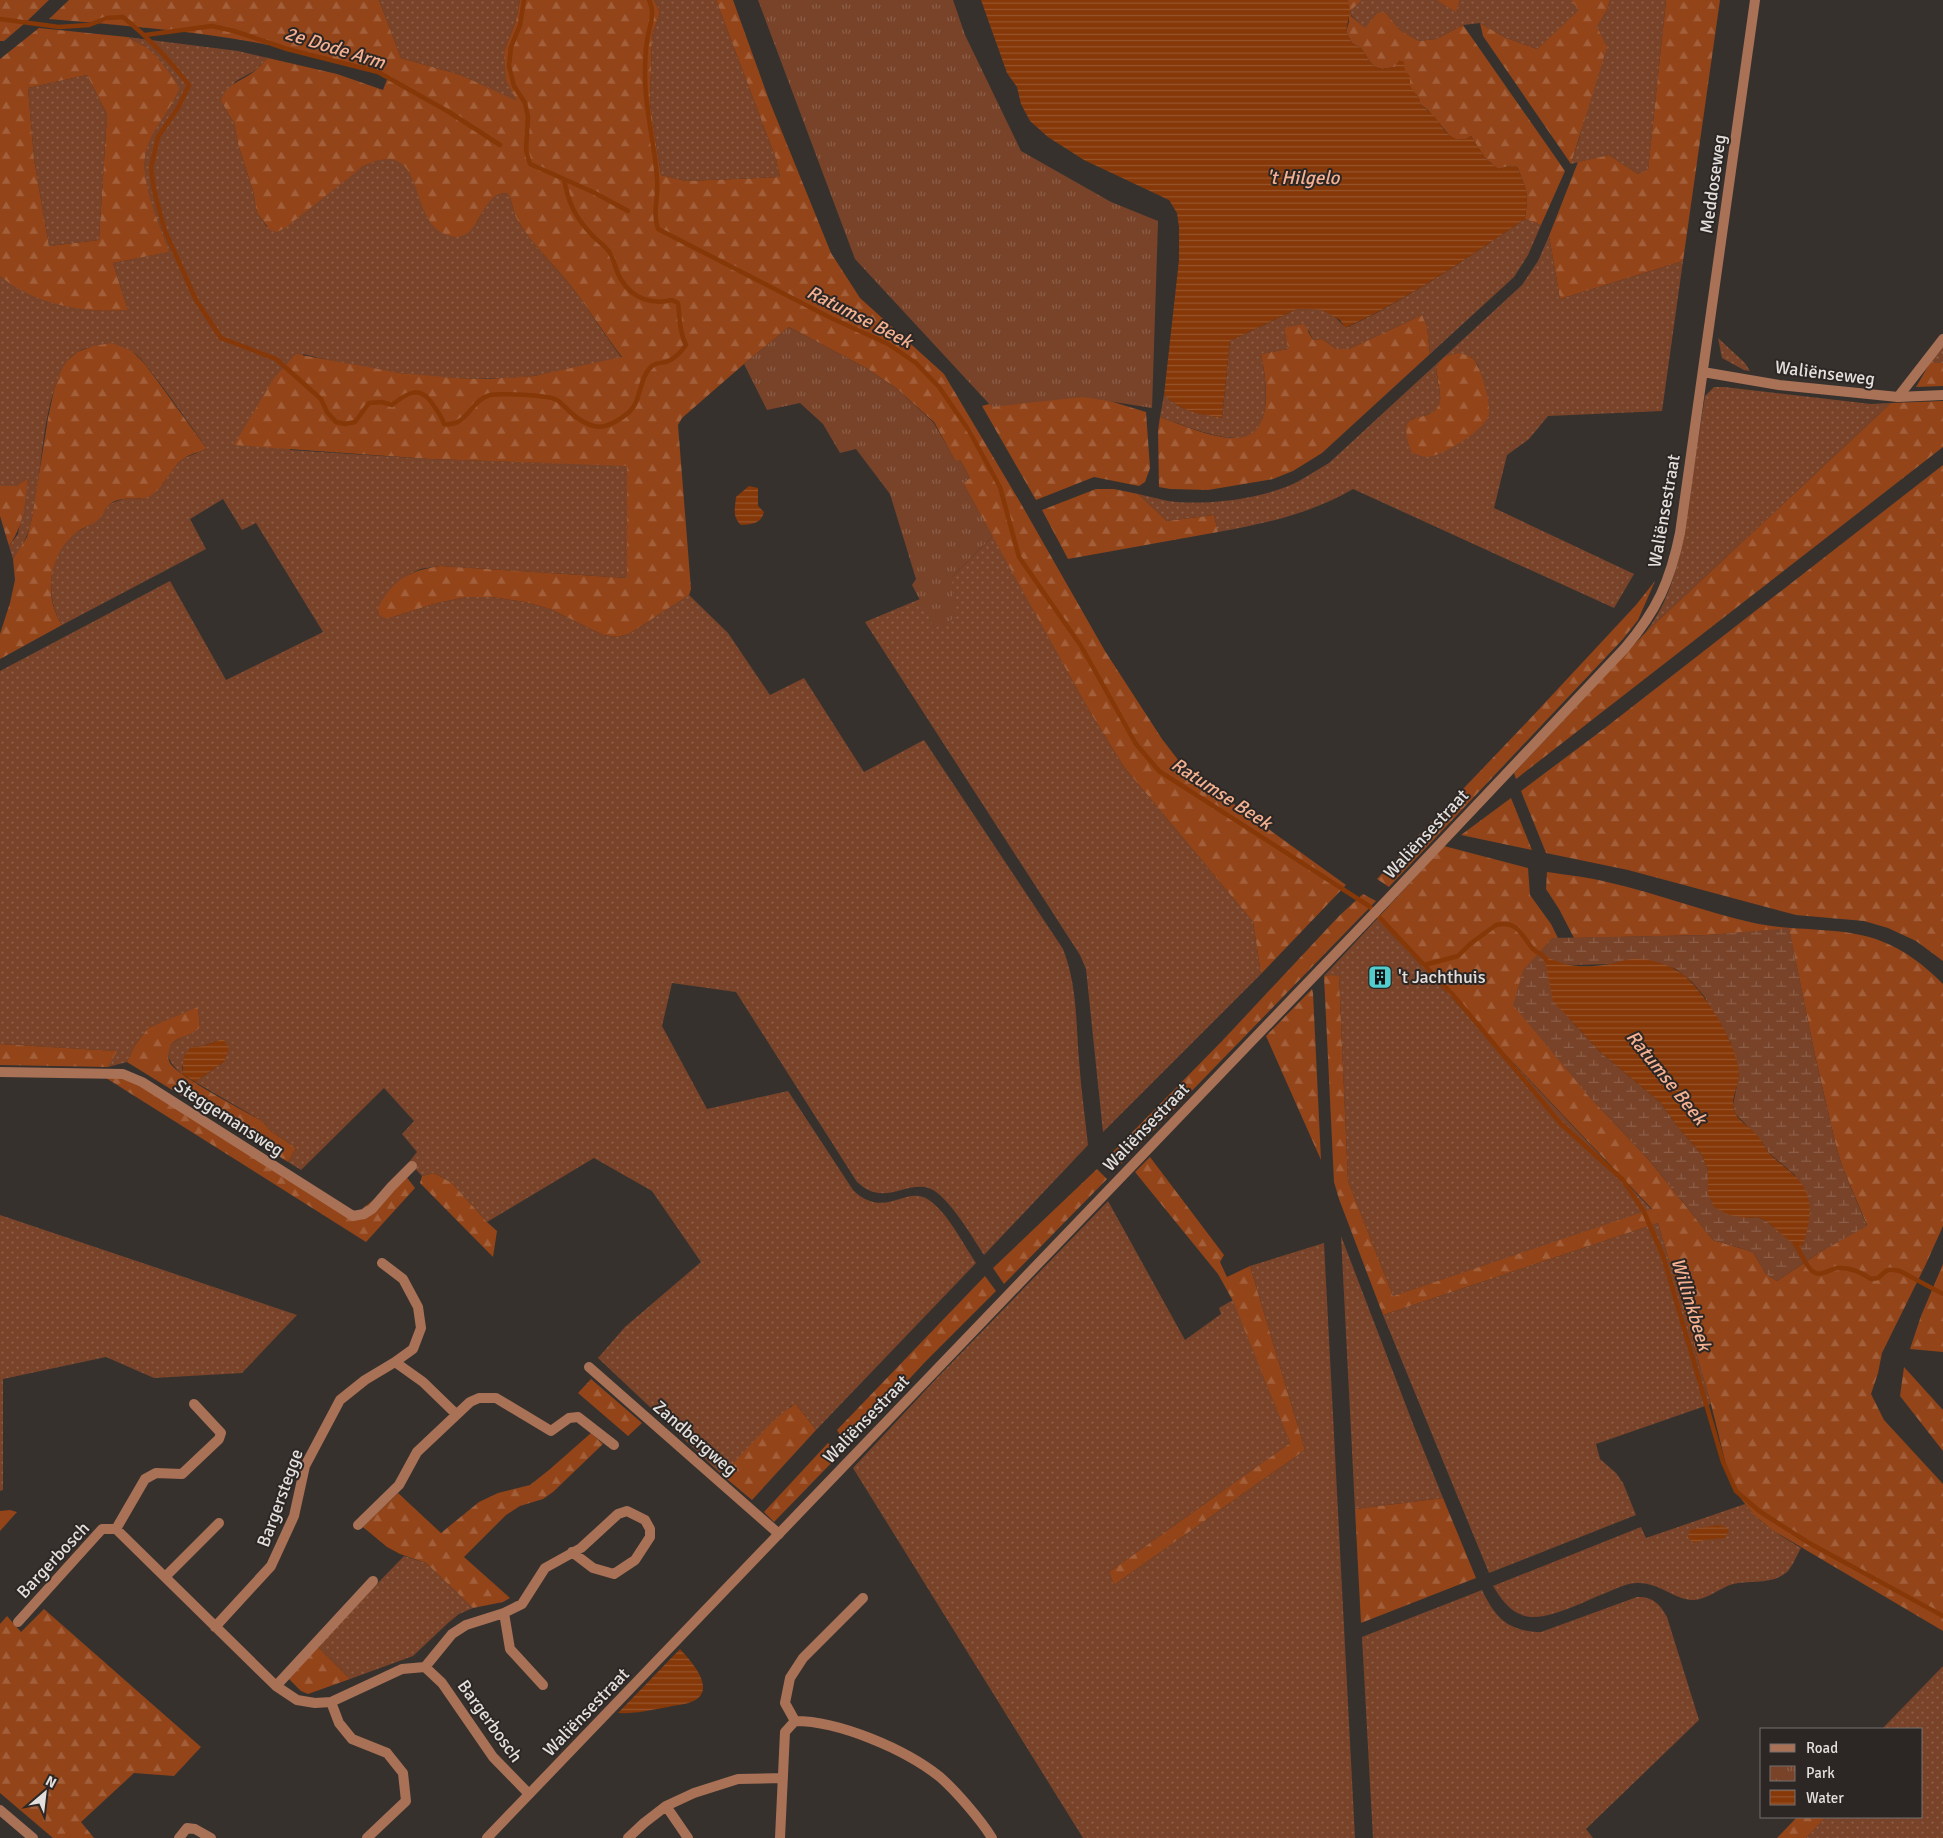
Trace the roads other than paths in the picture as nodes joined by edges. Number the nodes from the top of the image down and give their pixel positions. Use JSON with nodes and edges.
{"nodes":[{"id":1,"x":1756,"y":0,"type":"edge"},
{"id":2,"x":1943,"y":339,"type":"edge"},
{"id":3,"x":1703,"y":372,"type":"junction"},
{"id":4,"x":1943,"y":395,"type":"edge"},
{"id":5,"x":1898,"y":398,"type":"junction"},
{"id":6,"x":0,"y":1072,"type":"edge"},
{"id":7,"x":412,"y":1166,"type":"dead end"},
{"id":8,"x":382,"y":1263,"type":"dead end"},
{"id":9,"x":396,"y":1362,"type":"junction"},
{"id":10,"x":590,"y":1367,"type":"dead end"},
{"id":11,"x":194,"y":1404,"type":"dead end"},
{"id":12,"x":456,"y":1414,"type":"junction"},
{"id":13,"x":614,"y":1445,"type":"dead end"},
{"id":14,"x":219,"y":1523,"type":"dead end"},
{"id":15,"x":358,"y":1525,"type":"dead end"},
{"id":16,"x":116,"y":1529,"type":"junction"},
{"id":17,"x":779,"y":1534,"type":"junction"},
{"id":18,"x":572,"y":1552,"type":"junction"},
{"id":19,"x":165,"y":1577,"type":"junction"},
{"id":20,"x":373,"y":1581,"type":"dead end"},
{"id":21,"x":863,"y":1598,"type":"dead end"},
{"id":22,"x":504,"y":1613,"type":"junction"},
{"id":23,"x":18,"y":1622,"type":"dead end"},
{"id":24,"x":215,"y":1627,"type":"junction"},
{"id":25,"x":425,"y":1667,"type":"junction"},
{"id":26,"x":543,"y":1685,"type":"dead end"},
{"id":27,"x":276,"y":1686,"type":"junction"},
{"id":28,"x":331,"y":1702,"type":"junction"},
{"id":29,"x":795,"y":1721,"type":"junction"},
{"id":30,"x":782,"y":1778,"type":"junction"},
{"id":31,"x":529,"y":1794,"type":"junction"},
{"id":32,"x":666,"y":1806,"type":"junction"},
{"id":33,"x":0,"y":1810,"type":"edge"},
{"id":34,"x":33,"y":1838,"type":"edge"},
{"id":35,"x":179,"y":1838,"type":"edge"},
{"id":36,"x":211,"y":1838,"type":"edge"},
{"id":37,"x":367,"y":1838,"type":"edge"},
{"id":38,"x":487,"y":1838,"type":"edge"},
{"id":39,"x":628,"y":1838,"type":"edge"},
{"id":40,"x":688,"y":1838,"type":"edge"},
{"id":41,"x":780,"y":1838,"type":"edge"},
{"id":42,"x":992,"y":1838,"type":"edge"}],
"edges":[{"from":1,"to":3,"type":"street","name":"Meddoseweg"},
{"from":2,"to":5,"type":"street"},
{"from":3,"to":5,"type":"street","name":"Waliënseweg"},
{"from":3,"to":17,"type":"street","name":"Waliënsestraat"},
{"from":4,"to":5,"type":"street","name":"Waliënseweg"},
{"from":6,"to":7,"type":"street","name":"Steggemansweg"},
{"from":8,"to":9,"type":"street","name":"Bargerstegge"},
{"from":9,"to":12,"type":"street"},
{"from":9,"to":24,"type":"street","name":"Bargerstegge"},
{"from":10,"to":17,"type":"street","name":"Zandbergweg"},
{"from":11,"to":16,"type":"street","name":"Bargerbosch"},
{"from":12,"to":13,"type":"street"},
{"from":12,"to":15,"type":"street"},
{"from":14,"to":19,"type":"street"},
{"from":16,"to":19,"type":"street","name":"Bargerbosch"},
{"from":16,"to":23,"type":"street","name":"Bargerbosch"},
{"from":17,"to":31,"type":"street","name":"Waliënsestraat"},
{"from":18,"to":18,"type":"street"},
{"from":18,"to":22,"type":"street"},
{"from":19,"to":24,"type":"street","name":"Bargerbosch"},
{"from":20,"to":27,"type":"street"},
{"from":21,"to":29,"type":"street"},
{"from":22,"to":25,"type":"street"},
{"from":22,"to":26,"type":"street"},
{"from":24,"to":27,"type":"street","name":"Bargerbosch"},
{"from":25,"to":28,"type":"street","name":"Bargerbosch"},
{"from":25,"to":31,"type":"street","name":"Bargerbosch"},
{"from":27,"to":28,"type":"street","name":"Bargerbosch"},
{"from":28,"to":37,"type":"street"},
{"from":29,"to":30,"type":"street"},
{"from":29,"to":42,"type":"street"},
{"from":30,"to":32,"type":"street"},
{"from":30,"to":41,"type":"street"},
{"from":31,"to":38,"type":"street","name":"Waliënsestraat"},
{"from":32,"to":39,"type":"street"},
{"from":32,"to":40,"type":"street"},
{"from":33,"to":34,"type":"street"},
{"from":35,"to":36,"type":"street"}]}
